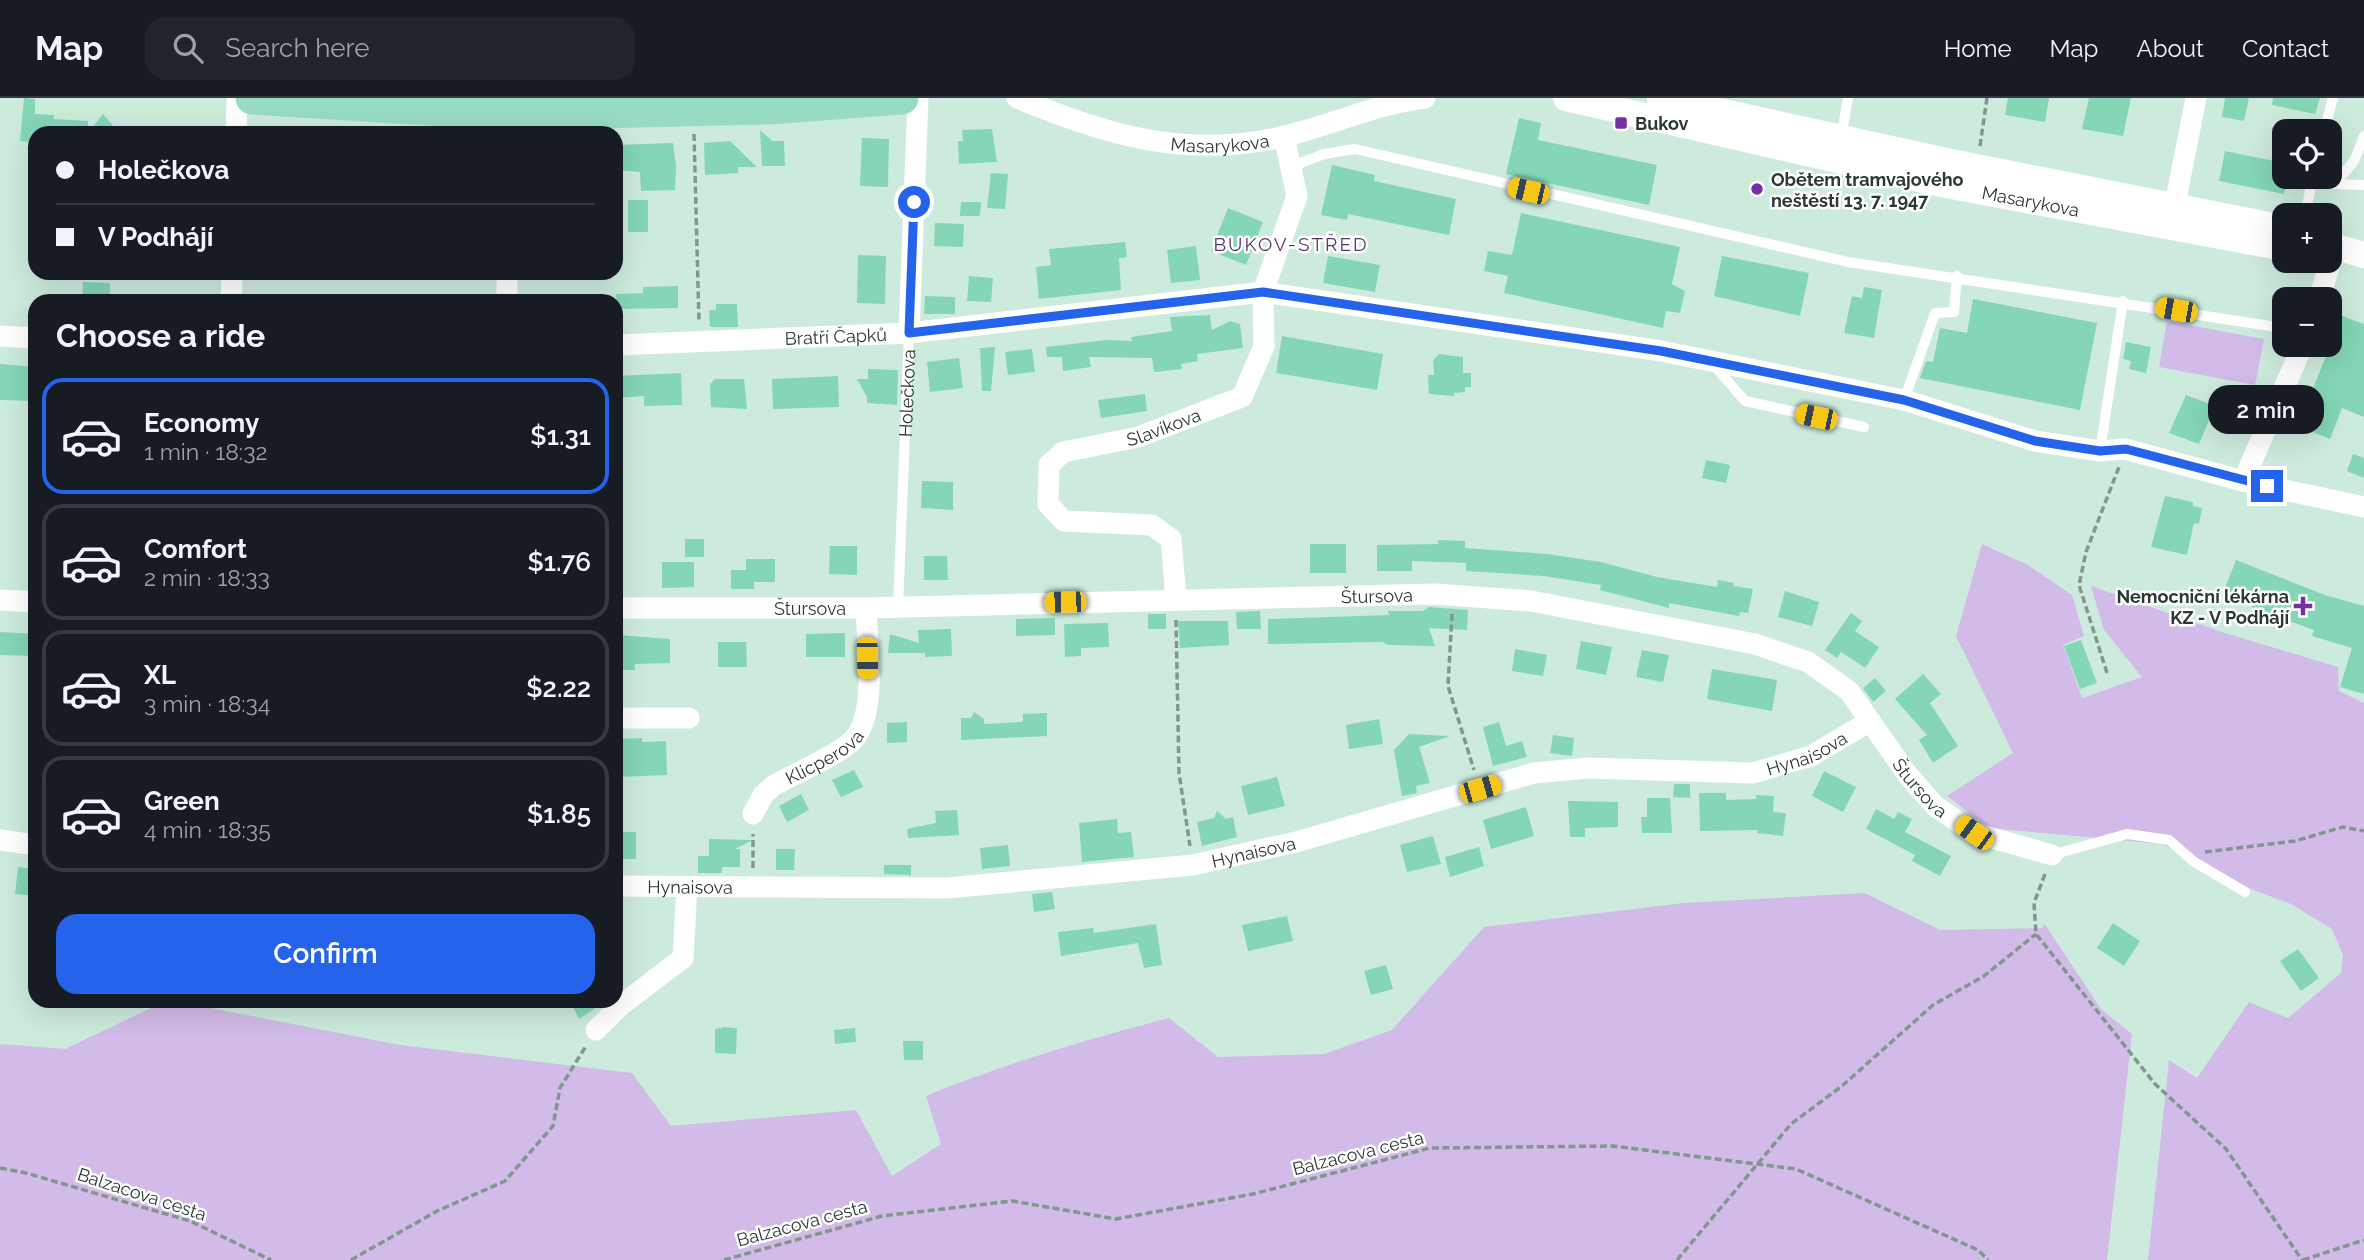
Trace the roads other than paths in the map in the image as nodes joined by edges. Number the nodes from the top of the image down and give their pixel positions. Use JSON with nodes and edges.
{"nodes":[{"id":1,"x":237,"y":98,"type":"edge"},
{"id":2,"x":252,"y":98,"type":"edge"},
{"id":3,"x":902,"y":98,"type":"edge"},
{"id":4,"x":918,"y":98,"type":"edge"},
{"id":5,"x":1017,"y":98,"type":"edge"},
{"id":6,"x":1425,"y":98,"type":"edge"},
{"id":7,"x":1566,"y":98,"type":"edge"},
{"id":8,"x":1660,"y":98,"type":"edge"},
{"id":9,"x":1848,"y":98,"type":"edge"},
{"id":10,"x":2196,"y":98,"type":"edge"},
{"id":11,"x":2333,"y":98,"type":"edge"},
{"id":12,"x":850,"y":101,"type":"edge"},
{"id":13,"x":512,"y":115,"type":"edge"},
{"id":14,"x":2327,"y":119,"type":"edge"},
{"id":15,"x":236,"y":126,"type":"edge"},
{"id":16,"x":1284,"y":136,"type":"junction"},
{"id":17,"x":2364,"y":136,"type":"edge"},
{"id":18,"x":1841,"y":138,"type":"junction"},
{"id":19,"x":2359,"y":161,"type":"edge"},
{"id":20,"x":1293,"y":166,"type":"junction"},
{"id":21,"x":2342,"y":177,"type":"edge"},
{"id":22,"x":2342,"y":184,"type":"edge"},
{"id":23,"x":2364,"y":185,"type":"edge"},
{"id":24,"x":2172,"y":218,"type":"junction"},
{"id":25,"x":2272,"y":227,"type":"edge"},
{"id":26,"x":2272,"y":245,"type":"edge"},
{"id":27,"x":2342,"y":250,"type":"edge"},
{"id":28,"x":2364,"y":255,"type":"edge"},
{"id":29,"x":1957,"y":276,"type":"junction"},
{"id":30,"x":1263,"y":292,"type":"junction"},
{"id":31,"x":2123,"y":301,"type":"junction"},
{"id":32,"x":2272,"y":326,"type":"edge"},
{"id":33,"x":909,"y":333,"type":"junction"},
{"id":34,"x":0,"y":336,"type":"edge"},
{"id":35,"x":28,"y":338,"type":"edge"},
{"id":36,"x":623,"y":345,"type":"edge"},
{"id":37,"x":2298,"y":357,"type":"edge"},
{"id":38,"x":1710,"y":361,"type":"junction"},
{"id":39,"x":1904,"y":400,"type":"junction"},
{"id":40,"x":1864,"y":427,"type":"dead end"},
{"id":41,"x":2100,"y":451,"type":"junction"},
{"id":42,"x":2243,"y":481,"type":"junction"},
{"id":43,"x":2364,"y":507,"type":"edge"},
{"id":44,"x":1176,"y":599,"type":"junction"},
{"id":45,"x":0,"y":600,"type":"edge"},
{"id":46,"x":28,"y":601,"type":"edge"},
{"id":47,"x":898,"y":607,"type":"junction"},
{"id":48,"x":623,"y":608,"type":"edge"},
{"id":49,"x":866,"y":608,"type":"junction"},
{"id":50,"x":623,"y":718,"type":"edge"},
{"id":51,"x":689,"y":718,"type":"dead end"},
{"id":52,"x":1870,"y":721,"type":"junction"},
{"id":53,"x":753,"y":814,"type":"road end"},
{"id":54,"x":0,"y":840,"type":"edge"},
{"id":55,"x":28,"y":844,"type":"edge"},
{"id":56,"x":2052,"y":855,"type":"joint"},
{"id":57,"x":687,"y":886,"type":"junction"},
{"id":58,"x":623,"y":887,"type":"edge"},
{"id":59,"x":2245,"y":892,"type":"dead end"},
{"id":60,"x":623,"y":1004,"type":"edge"},
{"id":61,"x":618,"y":1008,"type":"edge"},
{"id":62,"x":596,"y":1030,"type":"road end"}],
"edges":[{"from":1,"to":15,"type":"street"},
{"from":2,"to":13,"type":"main road"},
{"from":3,"to":12,"type":"main road"},
{"from":4,"to":33,"type":"street","name":"Holečkova"},
{"from":5,"to":16,"type":"street","name":"Masarykova"},
{"from":6,"to":16,"type":"street","name":"Masarykova"},
{"from":7,"to":24,"type":"street","name":"Masarykova"},
{"from":8,"to":18,"type":"street","name":"Masarykova"},
{"from":9,"to":18,"type":"lane"},
{"from":10,"to":24,"type":"street"},
{"from":11,"to":14,"type":"lane"},
{"from":12,"to":13,"type":"main road"},
{"from":16,"to":20,"type":"street","name":"Slavíkova"},
{"from":17,"to":19,"type":"lane"},
{"from":18,"to":24,"type":"street","name":"Masarykova"},
{"from":19,"to":21,"type":"lane"},
{"from":20,"to":29,"type":"lane"},
{"from":20,"to":30,"type":"street","name":"Slavíkova"},
{"from":22,"to":23,"type":"lane"},
{"from":24,"to":25,"type":"street","name":"Masarykova"},
{"from":24,"to":26,"type":"street","name":"Masarykova"},
{"from":27,"to":28,"type":"street"},
{"from":29,"to":31,"type":"lane"},
{"from":29,"to":39,"type":"lane"},
{"from":30,"to":33,"type":"street","name":"Bratří Čapků"},
{"from":30,"to":38,"type":"street","name":"Bratří Čapků"},
{"from":30,"to":44,"type":"street","name":"Slavíkova"},
{"from":31,"to":32,"type":"lane"},
{"from":31,"to":41,"type":"lane"},
{"from":33,"to":36,"type":"street","name":"Bratří Čapků"},
{"from":33,"to":47,"type":"lane","name":"Holečkova"},
{"from":34,"to":35,"type":"street"},
{"from":37,"to":42,"type":"street"},
{"from":38,"to":39,"type":"street","name":"Bratří Čapků"},
{"from":38,"to":40,"type":"lane"},
{"from":39,"to":41,"type":"street","name":"Bratří Čapků"},
{"from":41,"to":42,"type":"street","name":"Bratří Čapků"},
{"from":42,"to":43,"type":"street","name":"Bratří Čapků"},
{"from":44,"to":47,"type":"street","name":"Štursova"},
{"from":44,"to":52,"type":"street","name":"Štursova"},
{"from":45,"to":46,"type":"street"},
{"from":47,"to":49,"type":"street","name":"Štursova"},
{"from":48,"to":49,"type":"street","name":"Štursova"},
{"from":49,"to":53,"type":"street","name":"Klicperova"},
{"from":50,"to":51,"type":"street"},
{"from":52,"to":56,"type":"street","name":"Štursova"},
{"from":52,"to":57,"type":"street","name":"Hynaisova"},
{"from":54,"to":55,"type":"street"},
{"from":56,"to":59,"type":"lane"},
{"from":57,"to":58,"type":"street","name":"Hynaisova"},
{"from":57,"to":60,"type":"street"},
{"from":61,"to":62,"type":"street"}]}
